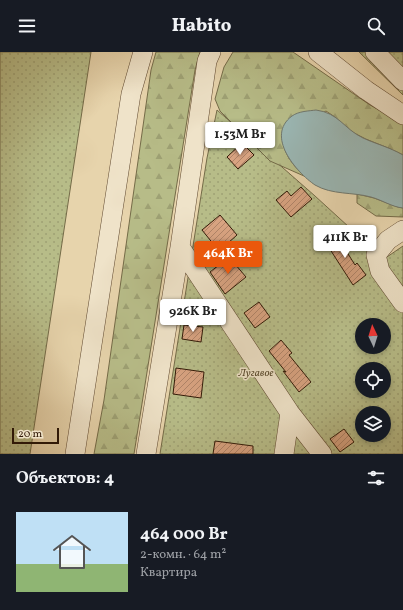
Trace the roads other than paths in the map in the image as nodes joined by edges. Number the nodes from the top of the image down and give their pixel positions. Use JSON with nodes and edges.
{"nodes":[{"id":1,"x":143,"y":52,"type":"edge"},
{"id":2,"x":211,"y":52,"type":"edge"},
{"id":3,"x":318,"y":52,"type":"edge"},
{"id":4,"x":375,"y":52,"type":"edge"},
{"id":5,"x":403,"y":81,"type":"edge"},
{"id":6,"x":403,"y":115,"type":"edge"},
{"id":7,"x":403,"y":230,"type":"edge"},
{"id":8,"x":180,"y":247,"type":"junction"},
{"id":9,"x":403,"y":303,"type":"edge"},
{"id":10,"x":290,"y":413,"type":"junction"},
{"id":11,"x":75,"y":454,"type":"edge"},
{"id":12,"x":146,"y":454,"type":"edge"},
{"id":13,"x":284,"y":454,"type":"edge"},
{"id":14,"x":322,"y":454,"type":"edge"}],
"edges":[{"from":1,"to":11,"type":"lane"},
{"from":2,"to":8,"type":"lane"},
{"from":3,"to":6,"type":"lane"},
{"from":4,"to":5,"type":"lane"},
{"from":7,"to":9,"type":"lane"},
{"from":8,"to":10,"type":"lane"},
{"from":8,"to":12,"type":"lane"},
{"from":10,"to":13,"type":"lane"},
{"from":10,"to":14,"type":"lane"}]}
